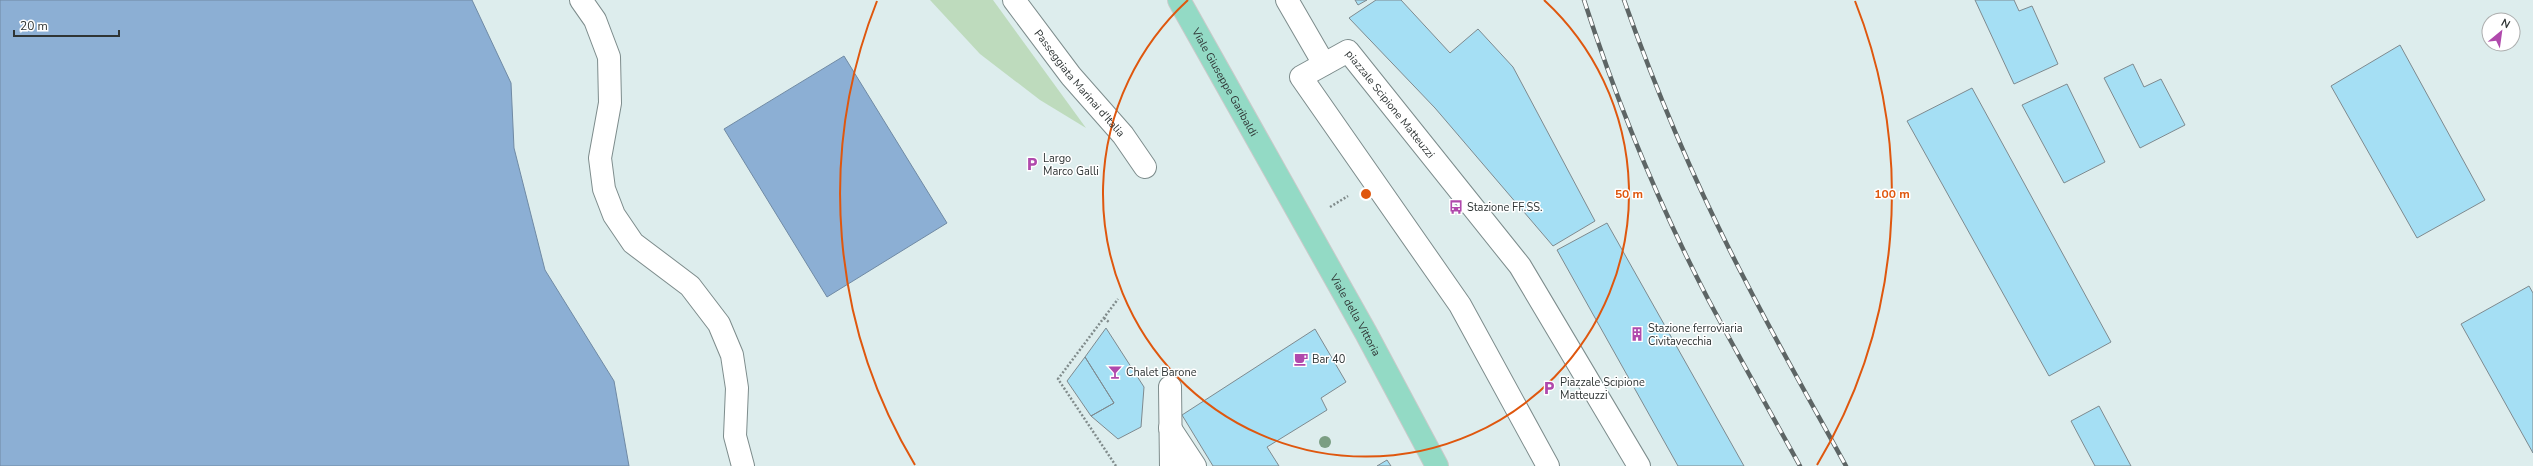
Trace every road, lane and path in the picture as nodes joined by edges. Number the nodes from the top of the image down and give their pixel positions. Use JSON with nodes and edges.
{"nodes":[{"id":1,"x":582,"y":0,"type":"edge"},
{"id":2,"x":1014,"y":0,"type":"edge"},
{"id":3,"x":1179,"y":0,"type":"edge"},
{"id":4,"x":1287,"y":0,"type":"edge"},
{"id":5,"x":1324,"y":64,"type":"junction"},
{"id":6,"x":1270,"y":165,"type":"joint"},
{"id":7,"x":1146,"y":167,"type":"dead end"},
{"id":8,"x":1355,"y":192,"type":"dead end"},
{"id":9,"x":1324,"y":210,"type":"dead end"},
{"id":10,"x":1118,"y":299,"type":"dead end"},
{"id":11,"x":1104,"y":318,"type":"junction"},
{"id":12,"x":1110,"y":323,"type":"dead end"},
{"id":13,"x":1170,"y":387,"type":"dead end"},
{"id":14,"x":1170,"y":428,"type":"junction"},
{"id":15,"x":743,"y":466,"type":"edge"},
{"id":16,"x":1116,"y":466,"type":"edge"},
{"id":17,"x":1171,"y":466,"type":"edge"},
{"id":18,"x":1195,"y":466,"type":"edge"},
{"id":19,"x":1436,"y":466,"type":"edge"},
{"id":20,"x":1548,"y":466,"type":"edge"},
{"id":21,"x":1639,"y":466,"type":"edge"}],
"edges":[{"from":1,"to":15,"type":"street"},
{"from":2,"to":7,"type":"street","name":"Passeggiata Marinai d'Italia"},
{"from":3,"to":6,"type":"main road","name":"Viale Giuseppe Garibaldi"},
{"from":4,"to":5,"type":"street"},
{"from":5,"to":20,"type":"street","name":"piazzale Scipione Matteuzzi"},
{"from":5,"to":21,"type":"street","name":"piazzale Scipione Matteuzzi"},
{"from":6,"to":19,"type":"main road","name":"Viale della Vittoria"},
{"from":8,"to":9,"type":"path"},
{"from":10,"to":11,"type":"path"},
{"from":11,"to":12,"type":"path"},
{"from":11,"to":16,"type":"path"},
{"from":13,"to":14,"type":"street"},
{"from":14,"to":17,"type":"street"},
{"from":14,"to":18,"type":"street"}]}
